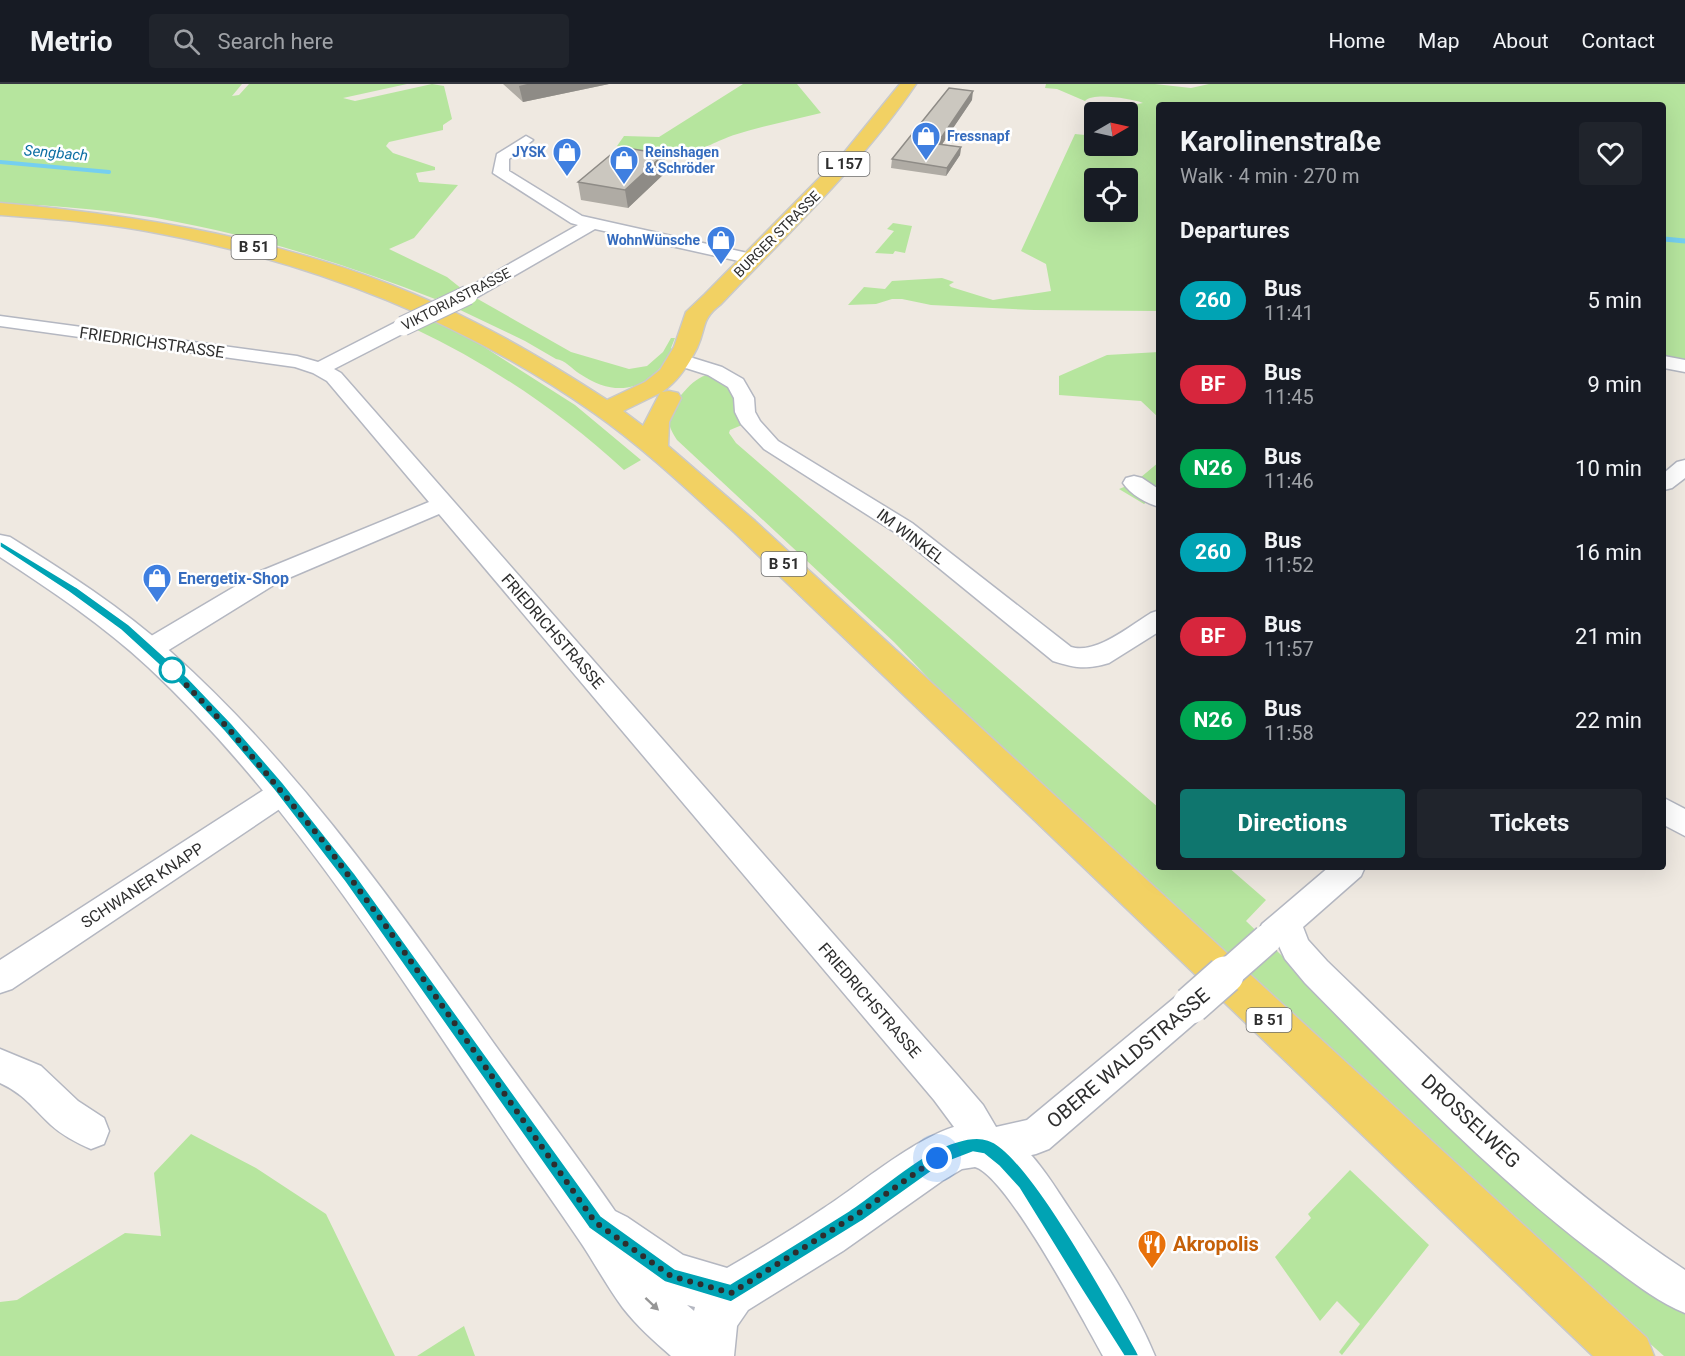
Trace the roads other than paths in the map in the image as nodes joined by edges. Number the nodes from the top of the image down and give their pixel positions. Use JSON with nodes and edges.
{"nodes":[{"id":1,"x":908,"y":84,"type":"edge"},
{"id":2,"x":526,"y":140,"type":"dead end"},
{"id":3,"x":0,"y":209,"type":"edge"},
{"id":4,"x":590,"y":225,"type":"junction"},
{"id":5,"x":752,"y":259,"type":"junction"},
{"id":6,"x":0,"y":321,"type":"edge"},
{"id":7,"x":688,"y":362,"type":"junction"},
{"id":8,"x":1666,"y":362,"type":"edge"},
{"id":9,"x":1685,"y":366,"type":"edge"},
{"id":10,"x":320,"y":369,"type":"junction"},
{"id":11,"x":669,"y":398,"type":"junction"},
{"id":12,"x":606,"y":410,"type":"junction"},
{"id":13,"x":655,"y":447,"type":"junction"},
{"id":14,"x":1134,"y":483,"type":"dead end"},
{"id":15,"x":1156,"y":497,"type":"edge"},
{"id":16,"x":444,"y":504,"type":"junction"},
{"id":17,"x":0,"y":544,"type":"edge"},
{"id":18,"x":1156,"y":621,"type":"edge"},
{"id":19,"x":150,"y":650,"type":"junction"},
{"id":20,"x":283,"y":792,"type":"junction"},
{"id":21,"x":1666,"y":811,"type":"edge"},
{"id":22,"x":1685,"y":824,"type":"edge"},
{"id":23,"x":1347,"y":870,"type":"edge"},
{"id":24,"x":1277,"y":931,"type":"junction"},
{"id":25,"x":0,"y":978,"type":"edge"},
{"id":26,"x":0,"y":1066,"type":"edge"},
{"id":27,"x":91,"y":1131,"type":"dead end"},
{"id":28,"x":987,"y":1147,"type":"junction"},
{"id":29,"x":595,"y":1222,"type":"junction"},
{"id":30,"x":731,"y":1293,"type":"junction"},
{"id":31,"x":1685,"y":1293,"type":"edge"},
{"id":32,"x":709,"y":1356,"type":"edge"},
{"id":33,"x":1130,"y":1356,"type":"edge"},
{"id":34,"x":1629,"y":1356,"type":"edge"}],
"edges":[{"from":1,"to":5,"type":"main road","name":"BURGER STRASSE","number":"L 157"},
{"from":2,"to":4,"type":"street"},
{"from":3,"to":12,"type":"main road","number":"B 51"},
{"from":4,"to":5,"type":"street"},
{"from":4,"to":10,"type":"street","name":"VIKTORIASTRASSE","bridge":true},
{"from":5,"to":7,"type":"main road","name":"BURGER STRASSE","number":"L 157"},
{"from":6,"to":10,"type":"street","name":"FRIEDRICHSTRASSE"},
{"from":7,"to":11,"type":"main road","name":"BURGER STRASSE","number":"L 157"},
{"from":7,"to":12,"type":"main road","name":"BURGER STRASSE","number":"L 157"},
{"from":7,"to":18,"type":"street","name":"IM WINKEL"},
{"from":8,"to":9,"type":"street"},
{"from":10,"to":16,"type":"street","name":"FRIEDRICHSTRASSE"},
{"from":11,"to":12,"type":"main road","name":"BURGER STRASSE","number":"L 157"},
{"from":11,"to":13,"type":"main road"},
{"from":12,"to":13,"type":"main road","number":"B 51"},
{"from":13,"to":34,"type":"main road","number":"B 51"},
{"from":14,"to":15,"type":"street"},
{"from":16,"to":19,"type":"street"},
{"from":16,"to":28,"type":"street","name":"FRIEDRICHSTRASSE"},
{"from":17,"to":19,"type":"street"},
{"from":19,"to":20,"type":"street"},
{"from":20,"to":25,"type":"street","name":"SCHWANER KNAPP"},
{"from":20,"to":29,"type":"street"},
{"from":21,"to":22,"type":"street"},
{"from":23,"to":24,"type":"street","name":"OBERE WALDSTRASSE"},
{"from":24,"to":28,"type":"street","name":"OBERE WALDSTRASSE","bridge":true},
{"from":24,"to":31,"type":"street","name":"DROSSELWEG"},
{"from":26,"to":27,"type":"street"},
{"from":28,"to":30,"type":"street"},
{"from":28,"to":33,"type":"street"},
{"from":29,"to":30,"type":"street"},
{"from":29,"to":32,"type":"street","one_way":true},
{"from":30,"to":32,"type":"street"}]}
